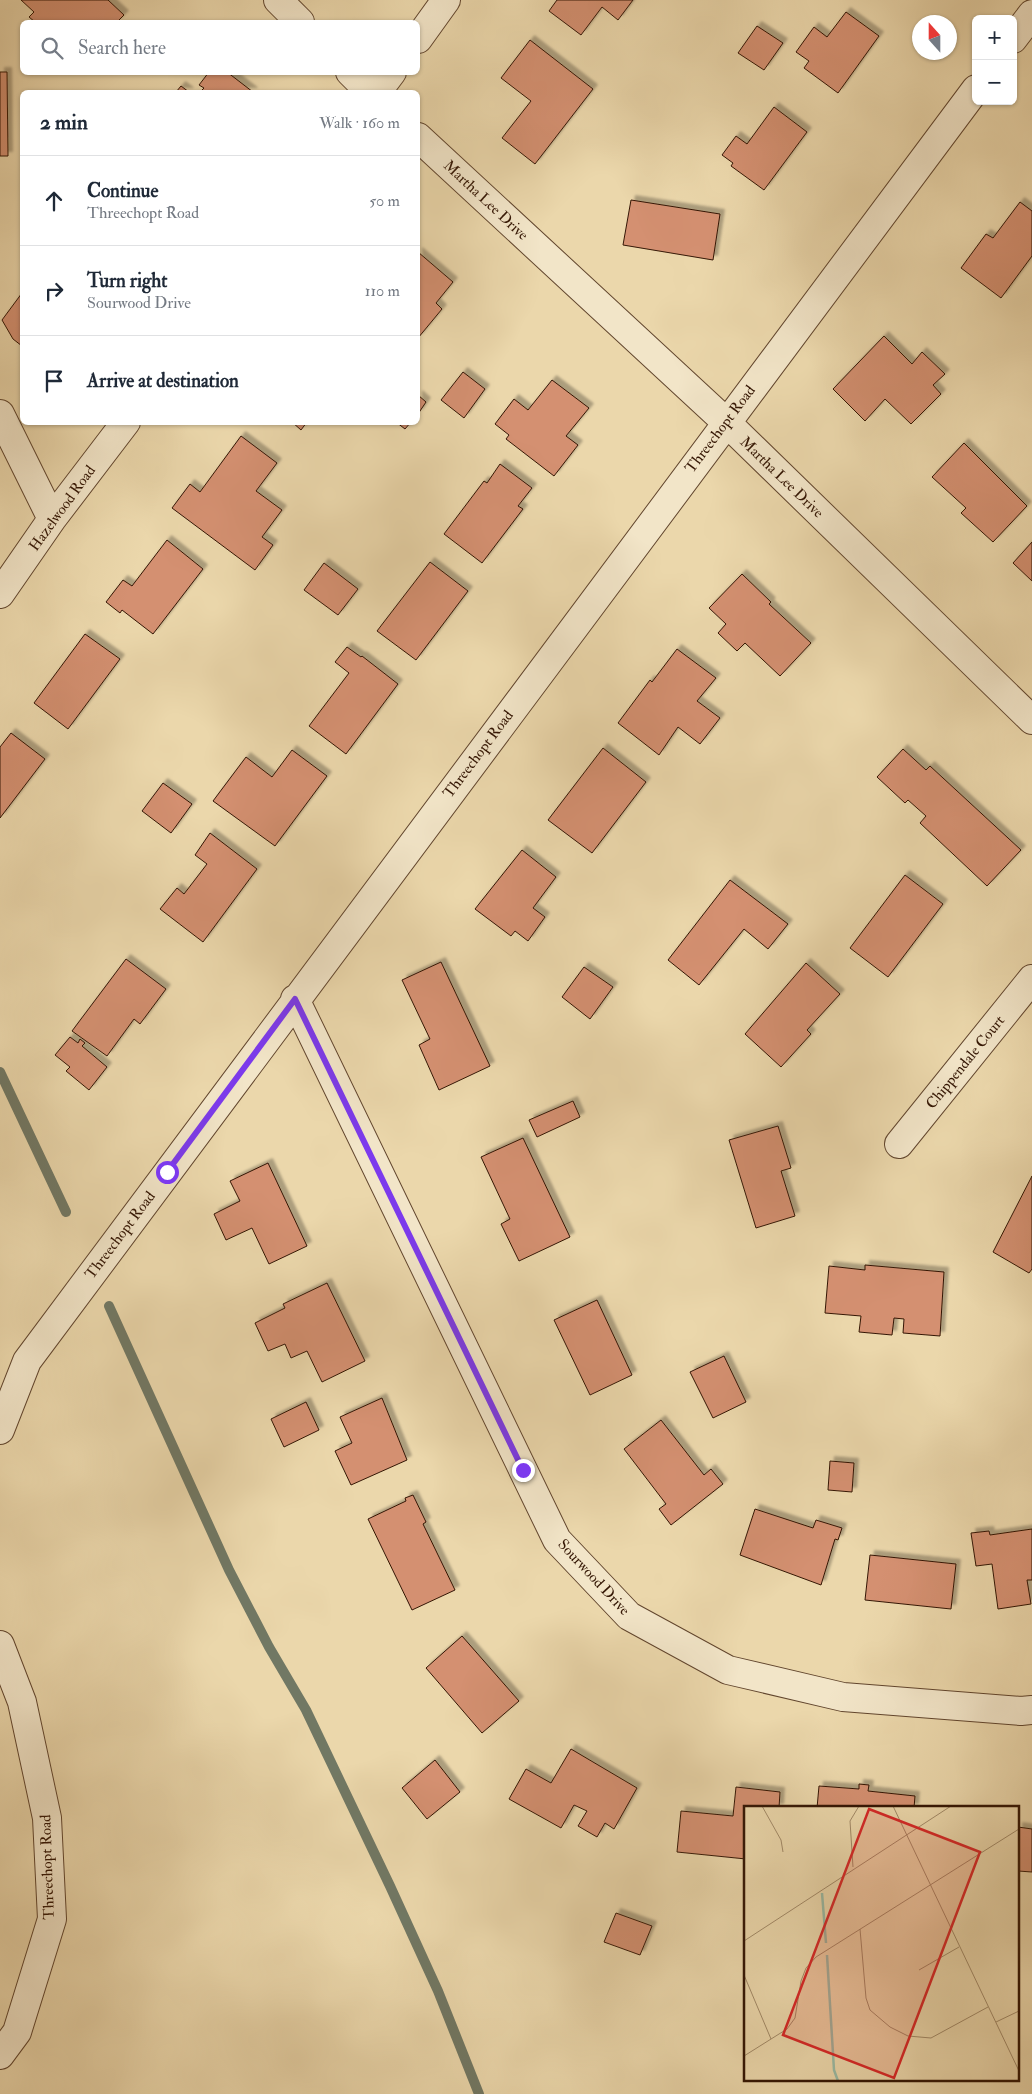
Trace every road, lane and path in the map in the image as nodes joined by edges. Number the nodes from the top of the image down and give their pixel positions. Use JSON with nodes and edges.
{"nodes":[{"id":1,"x":278,"y":0,"type":"edge"},
{"id":2,"x":446,"y":0,"type":"edge"},
{"id":3,"x":1032,"y":14,"type":"edge"},
{"id":4,"x":298,"y":20,"type":"edge"},
{"id":5,"x":1017,"y":34,"type":"edge"},
{"id":6,"x":420,"y":35,"type":"edge"},
{"id":7,"x":353,"y":75,"type":"edge"},
{"id":8,"x":390,"y":75,"type":"edge"},
{"id":9,"x":368,"y":90,"type":"edge"},
{"id":10,"x":378,"y":90,"type":"edge"},
{"id":11,"x":972,"y":94,"type":"edge"},
{"id":12,"x":420,"y":139,"type":"edge"},
{"id":13,"x":0,"y":414,"type":"edge"},
{"id":14,"x":726,"y":422,"type":"junction"},
{"id":15,"x":124,"y":425,"type":"edge"},
{"id":16,"x":52,"y":520,"type":"junction"},
{"id":17,"x":0,"y":594,"type":"edge"},
{"id":18,"x":1032,"y":720,"type":"edge"},
{"id":19,"x":1032,"y":979,"type":"edge"},
{"id":20,"x":295,"y":999,"type":"junction"},
{"id":21,"x":899,"y":1144,"type":"dead end"},
{"id":22,"x":0,"y":1430,"type":"edge"},
{"id":23,"x":0,"y":1645,"type":"edge"},
{"id":24,"x":1032,"y":1710,"type":"edge"},
{"id":25,"x":0,"y":2055,"type":"edge"}],
"edges":[{"from":1,"to":4,"type":"street"},
{"from":2,"to":6,"type":"street"},
{"from":3,"to":5,"type":"street"},
{"from":7,"to":9,"type":"street"},
{"from":8,"to":10,"type":"street"},
{"from":11,"to":14,"type":"street","name":"Threechopt Road"},
{"from":12,"to":14,"type":"street","name":"Martha Lee Drive"},
{"from":13,"to":16,"type":"street"},
{"from":14,"to":18,"type":"street","name":"Martha Lee Drive"},
{"from":14,"to":20,"type":"street","name":"Threechopt Road"},
{"from":15,"to":16,"type":"street","name":"Hazelwood Road"},
{"from":16,"to":17,"type":"street","name":"Hazelwood Road"},
{"from":19,"to":21,"type":"street","name":"Chippendale Court"},
{"from":20,"to":22,"type":"street","name":"Threechopt Road"},
{"from":20,"to":24,"type":"street","name":"Sourwood Drive"},
{"from":23,"to":25,"type":"street","name":"Threechopt Road"}]}
